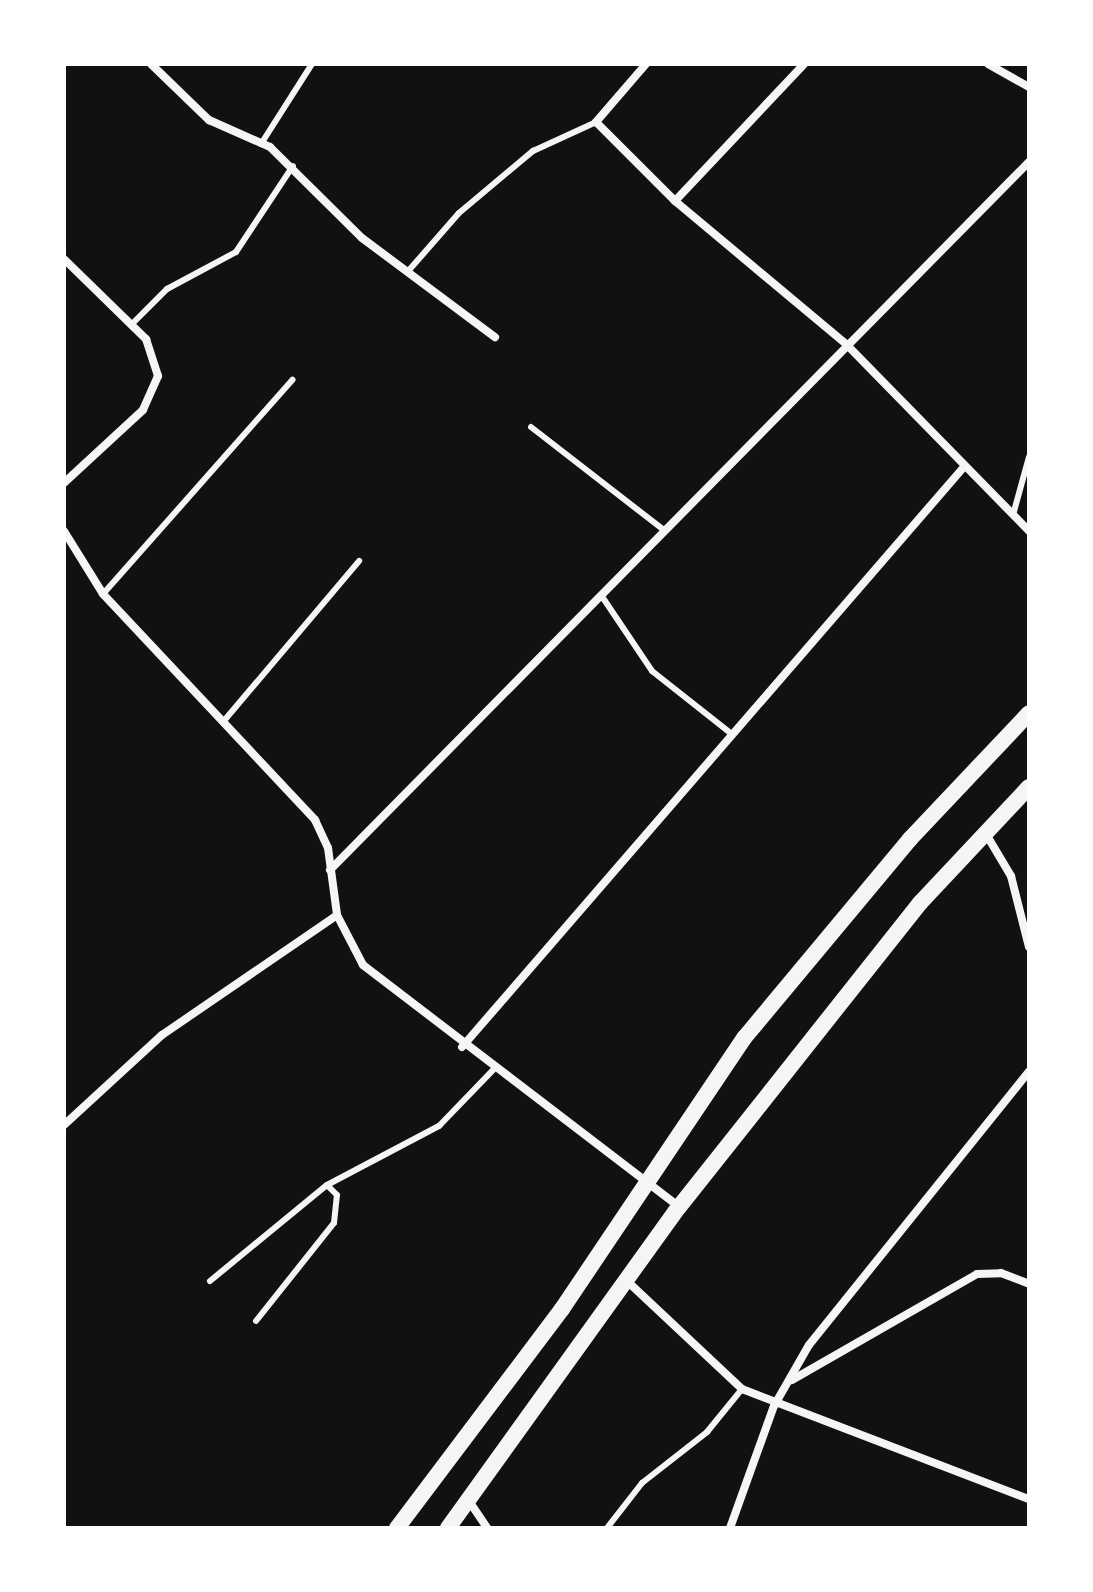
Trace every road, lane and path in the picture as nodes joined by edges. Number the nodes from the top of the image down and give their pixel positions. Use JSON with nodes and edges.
{"nodes":[{"id":1,"x":151,"y":64,"type":"edge"},
{"id":2,"x":312,"y":64,"type":"edge"},
{"id":3,"x":646,"y":64,"type":"edge"},
{"id":4,"x":804,"y":64,"type":"edge"},
{"id":5,"x":988,"y":64,"type":"edge"},
{"id":6,"x":1029,"y":87,"type":"edge"},
{"id":7,"x":596,"y":122,"type":"junction"},
{"id":8,"x":261,"y":144,"type":"junction"},
{"id":9,"x":1029,"y":162,"type":"edge"},
{"id":10,"x":293,"y":166,"type":"junction"},
{"id":11,"x":675,"y":201,"type":"junction"},
{"id":12,"x":64,"y":259,"type":"edge"},
{"id":13,"x":410,"y":269,"type":"junction"},
{"id":14,"x":131,"y":325,"type":"junction"},
{"id":15,"x":495,"y":337,"type":"dead end"},
{"id":16,"x":846,"y":344,"type":"junction"},
{"id":17,"x":292,"y":380,"type":"dead end"},
{"id":18,"x":531,"y":427,"type":"dead end"},
{"id":19,"x":1029,"y":457,"type":"edge"},
{"id":20,"x":963,"y":468,"type":"junction"},
{"id":21,"x":64,"y":483,"type":"edge"},
{"id":22,"x":1013,"y":515,"type":"junction"},
{"id":23,"x":664,"y":530,"type":"junction"},
{"id":24,"x":64,"y":531,"type":"edge"},
{"id":25,"x":1029,"y":531,"type":"edge"},
{"id":26,"x":68,"y":545,"type":"edge"},
{"id":27,"x":359,"y":561,"type":"dead end"},
{"id":28,"x":103,"y":594,"type":"junction"},
{"id":29,"x":601,"y":595,"type":"junction"},
{"id":30,"x":1029,"y":713,"type":"edge"},
{"id":31,"x":223,"y":722,"type":"junction"},
{"id":32,"x":733,"y":735,"type":"junction"},
{"id":33,"x":1029,"y":787,"type":"edge"},
{"id":34,"x":986,"y":833,"type":"junction"},
{"id":35,"x":330,"y":870,"type":"junction"},
{"id":36,"x":337,"y":915,"type":"junction"},
{"id":37,"x":1029,"y":947,"type":"edge"},
{"id":38,"x":462,"y":1047,"type":"junction"},
{"id":39,"x":493,"y":1070,"type":"junction"},
{"id":40,"x":1029,"y":1071,"type":"edge"},
{"id":41,"x":64,"y":1125,"type":"edge"},
{"id":42,"x":327,"y":1185,"type":"junction"},
{"id":43,"x":645,"y":1187,"type":"junction"},
{"id":44,"x":679,"y":1207,"type":"junction"},
{"id":45,"x":210,"y":1281,"type":"dead end"},
{"id":46,"x":627,"y":1281,"type":"junction"},
{"id":47,"x":1029,"y":1284,"type":"edge"},
{"id":48,"x":256,"y":1321,"type":"dead end"},
{"id":49,"x":790,"y":1382,"type":"junction"},
{"id":50,"x":742,"y":1389,"type":"junction"},
{"id":51,"x":774,"y":1406,"type":"junction"},
{"id":52,"x":1029,"y":1499,"type":"edge"},
{"id":53,"x":469,"y":1501,"type":"junction"},
{"id":54,"x":397,"y":1528,"type":"edge"},
{"id":55,"x":448,"y":1528,"type":"edge"},
{"id":56,"x":487,"y":1528,"type":"edge"},
{"id":57,"x":607,"y":1528,"type":"edge"},
{"id":58,"x":730,"y":1528,"type":"edge"}],
"edges":[{"from":1,"to":8,"type":"street"},
{"from":2,"to":8,"type":"lane"},
{"from":3,"to":7,"type":"street"},
{"from":4,"to":11,"type":"street"},
{"from":5,"to":6,"type":"street"},
{"from":7,"to":11,"type":"street"},
{"from":7,"to":13,"type":"lane"},
{"from":8,"to":10,"type":"street"},
{"from":9,"to":16,"type":"street"},
{"from":10,"to":13,"type":"street"},
{"from":10,"to":14,"type":"lane"},
{"from":11,"to":16,"type":"street"},
{"from":12,"to":14,"type":"street"},
{"from":13,"to":15,"type":"street"},
{"from":14,"to":21,"type":"street"},
{"from":16,"to":20,"type":"street"},
{"from":16,"to":23,"type":"street"},
{"from":17,"to":28,"type":"lane"},
{"from":18,"to":23,"type":"lane"},
{"from":19,"to":22,"type":"lane"},
{"from":20,"to":22,"type":"street"},
{"from":20,"to":32,"type":"street"},
{"from":22,"to":25,"type":"street"},
{"from":23,"to":29,"type":"street"},
{"from":24,"to":26,"type":"street"},
{"from":26,"to":28,"type":"street"},
{"from":27,"to":31,"type":"lane"},
{"from":28,"to":31,"type":"street"},
{"from":29,"to":32,"type":"lane"},
{"from":29,"to":35,"type":"street"},
{"from":30,"to":43,"type":"main road"},
{"from":31,"to":35,"type":"street"},
{"from":32,"to":38,"type":"street"},
{"from":33,"to":34,"type":"main road"},
{"from":34,"to":37,"type":"street"},
{"from":34,"to":44,"type":"main road"},
{"from":35,"to":36,"type":"street"},
{"from":36,"to":38,"type":"street"},
{"from":36,"to":41,"type":"street"},
{"from":38,"to":39,"type":"street"},
{"from":39,"to":42,"type":"lane"},
{"from":39,"to":43,"type":"street"},
{"from":40,"to":49,"type":"street"},
{"from":42,"to":45,"type":"lane"},
{"from":42,"to":48,"type":"lane"},
{"from":43,"to":44,"type":"street"},
{"from":43,"to":54,"type":"main road"},
{"from":44,"to":46,"type":"main road"},
{"from":46,"to":50,"type":"street"},
{"from":46,"to":53,"type":"main road"},
{"from":47,"to":49,"type":"street"},
{"from":49,"to":51,"type":"street"},
{"from":50,"to":51,"type":"street"},
{"from":50,"to":57,"type":"lane"},
{"from":51,"to":52,"type":"street"},
{"from":51,"to":58,"type":"street"},
{"from":53,"to":55,"type":"main road"},
{"from":53,"to":56,"type":"street"}]}
